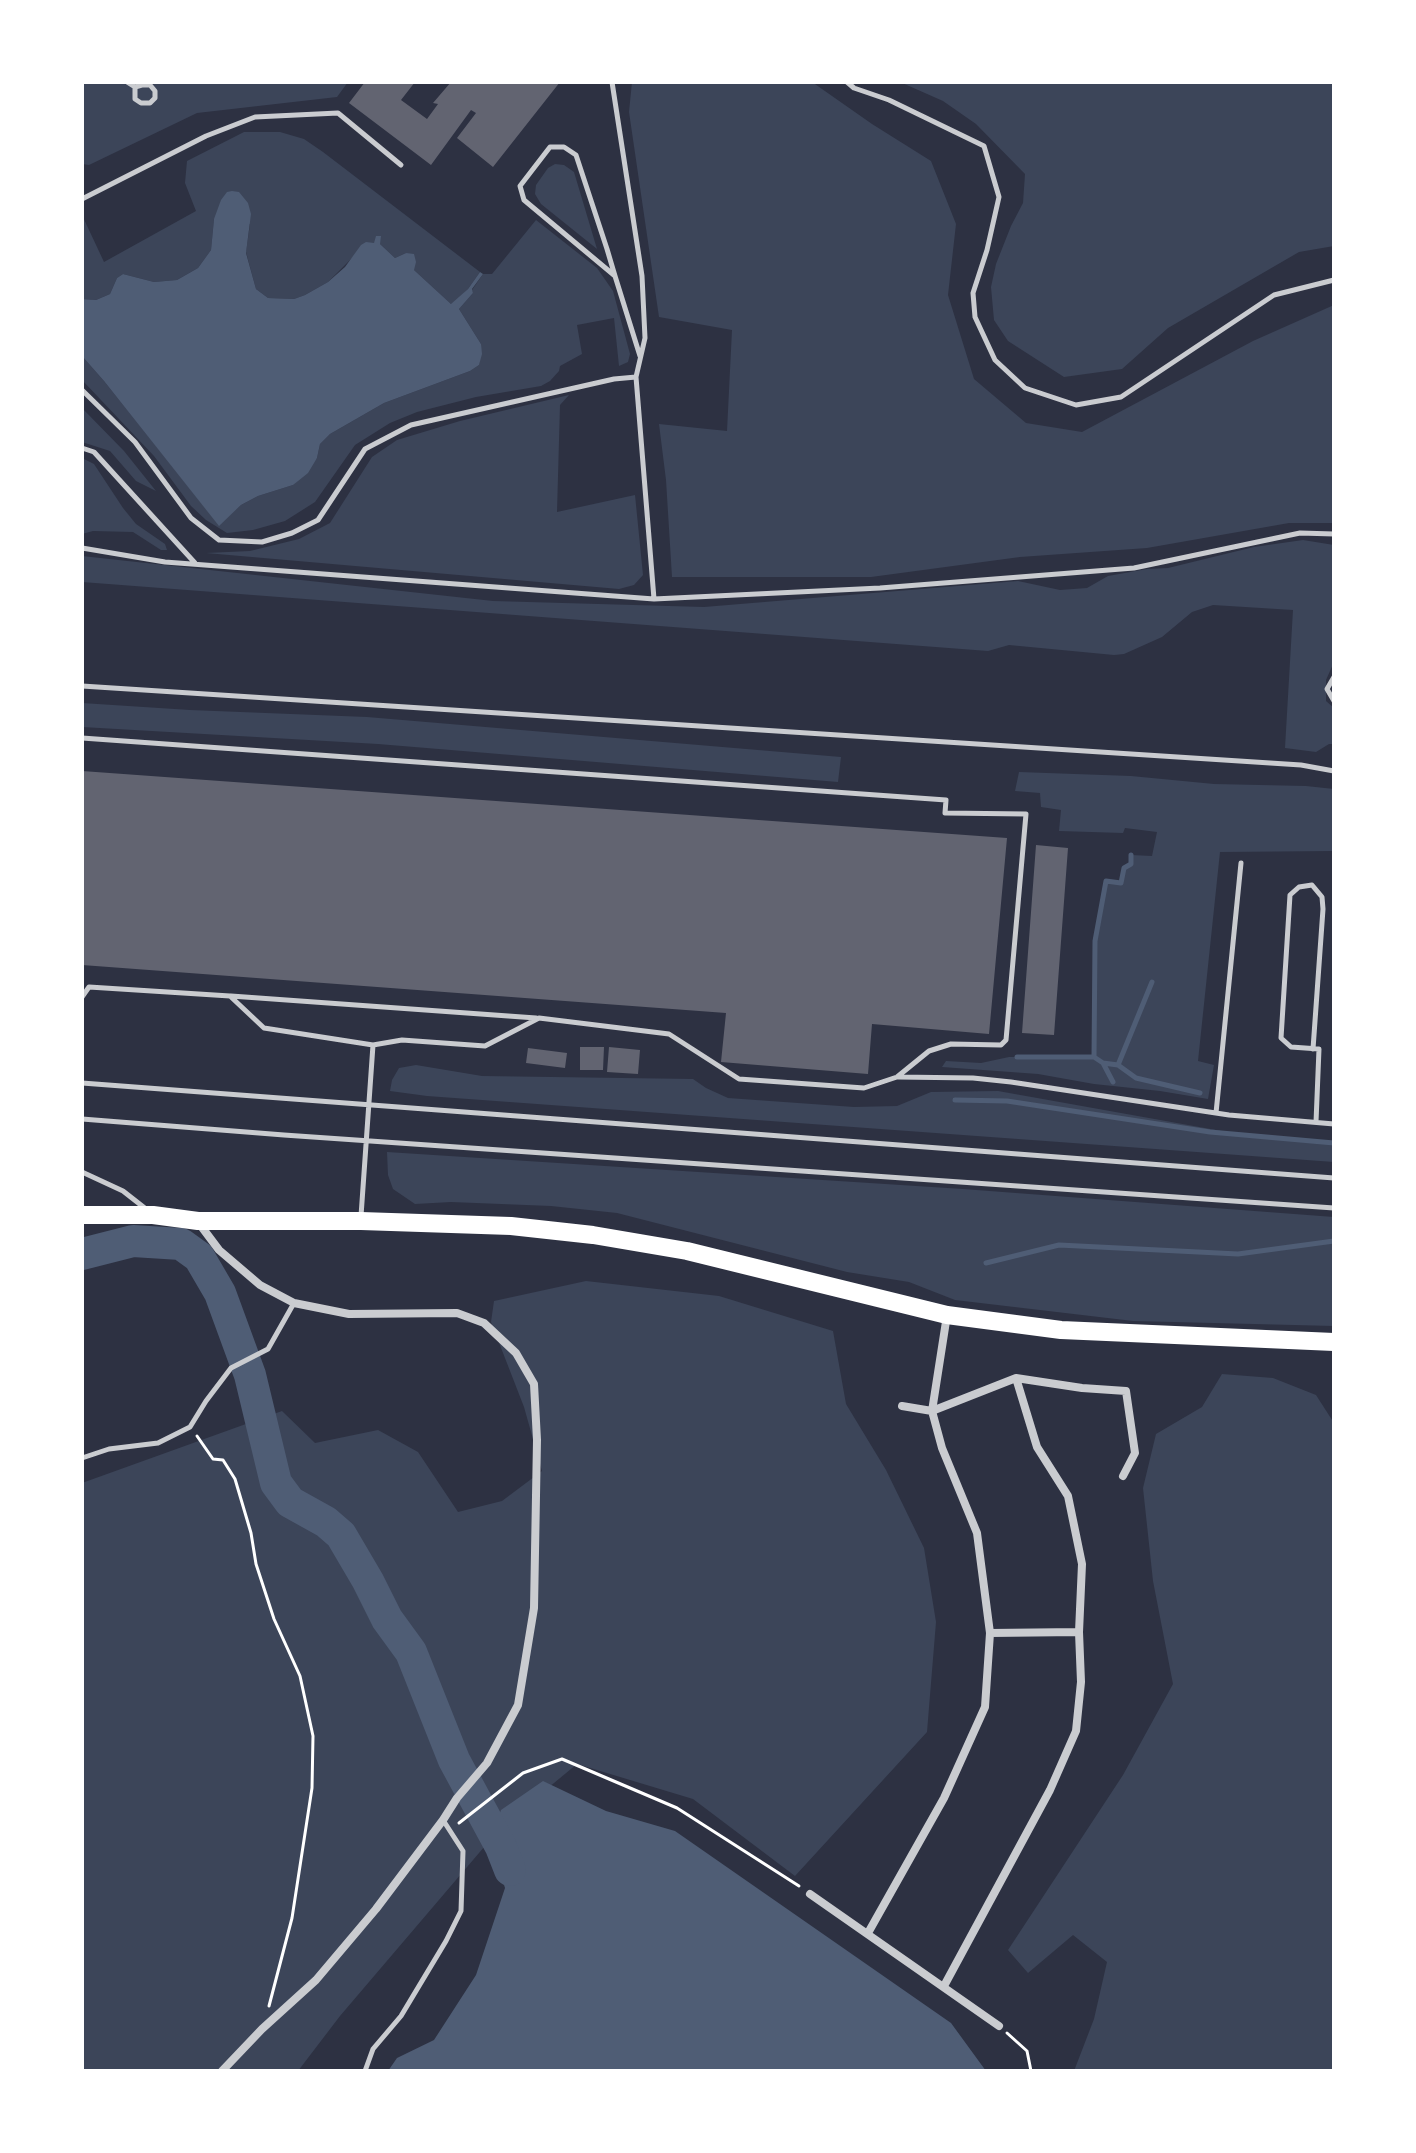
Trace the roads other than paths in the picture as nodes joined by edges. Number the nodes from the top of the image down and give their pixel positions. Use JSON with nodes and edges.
{"nodes":[{"id":1,"x":127,"y":82,"type":"edge"},
{"id":2,"x":612,"y":82,"type":"edge"},
{"id":3,"x":847,"y":82,"type":"edge"},
{"id":4,"x":135,"y":87,"type":"junction"},
{"id":5,"x":401,"y":165,"type":"dead end"},
{"id":6,"x":82,"y":199,"type":"edge"},
{"id":7,"x":615,"y":276,"type":"junction"},
{"id":8,"x":1334,"y":280,"type":"edge"},
{"id":9,"x":641,"y":357,"type":"junction"},
{"id":10,"x":636,"y":377,"type":"junction"},
{"id":11,"x":82,"y":390,"type":"edge"},
{"id":12,"x":82,"y":448,"type":"edge"},
{"id":13,"x":1334,"y":534,"type":"edge"},
{"id":14,"x":82,"y":548,"type":"edge"},
{"id":15,"x":197,"y":564,"type":"junction"},
{"id":16,"x":654,"y":599,"type":"junction"},
{"id":17,"x":1334,"y":677,"type":"edge"},
{"id":18,"x":82,"y":686,"type":"edge"},
{"id":19,"x":1334,"y":701,"type":"edge"},
{"id":20,"x":82,"y":738,"type":"edge"},
{"id":21,"x":1334,"y":771,"type":"edge"},
{"id":22,"x":1241,"y":863,"type":"dead end"},
{"id":23,"x":230,"y":996,"type":"junction"},
{"id":24,"x":82,"y":997,"type":"edge"},
{"id":25,"x":539,"y":1018,"type":"junction"},
{"id":26,"x":373,"y":1045,"type":"junction"},
{"id":27,"x":1313,"y":1049,"type":"junction"},
{"id":28,"x":897,"y":1077,"type":"junction"},
{"id":29,"x":82,"y":1083,"type":"edge"},
{"id":30,"x":1216,"y":1113,"type":"junction"},
{"id":31,"x":82,"y":1119,"type":"edge"},
{"id":32,"x":1316,"y":1122,"type":"junction"},
{"id":33,"x":1334,"y":1124,"type":"edge"},
{"id":34,"x":82,"y":1172,"type":"edge"},
{"id":35,"x":1334,"y":1178,"type":"edge"},
{"id":36,"x":1334,"y":1208,"type":"edge"},
{"id":37,"x":82,"y":1215,"type":"edge"},
{"id":38,"x":153,"y":1215,"type":"junction"},
{"id":39,"x":198,"y":1221,"type":"junction"},
{"id":40,"x":361,"y":1221,"type":"junction"},
{"id":41,"x":294,"y":1303,"type":"junction"},
{"id":42,"x":947,"y":1315,"type":"junction"},
{"id":43,"x":1334,"y":1342,"type":"edge"},
{"id":44,"x":1016,"y":1378,"type":"junction"},
{"id":45,"x":902,"y":1406,"type":"dead end"},
{"id":46,"x":932,"y":1411,"type":"junction"},
{"id":47,"x":82,"y":1458,"type":"edge"},
{"id":48,"x":1123,"y":1476,"type":"dead end"},
{"id":49,"x":1079,"y":1632,"type":"junction"},
{"id":50,"x":990,"y":1633,"type":"junction"},
{"id":51,"x":443,"y":1820,"type":"junction"},
{"id":52,"x":810,"y":1894,"type":"road end"},
{"id":53,"x":868,"y":1933,"type":"junction"},
{"id":54,"x":944,"y":1986,"type":"junction"},
{"id":55,"x":999,"y":2026,"type":"road end"},
{"id":56,"x":222,"y":2071,"type":"edge"},
{"id":57,"x":365,"y":2071,"type":"edge"}],
"edges":[{"from":1,"to":4,"type":"lane"},
{"from":2,"to":9,"type":"lane"},
{"from":3,"to":8,"type":"lane"},
{"from":4,"to":4,"type":"lane"},
{"from":5,"to":6,"type":"lane"},
{"from":7,"to":7,"type":"lane"},
{"from":7,"to":9,"type":"lane"},
{"from":9,"to":10,"type":"lane"},
{"from":10,"to":11,"type":"lane"},
{"from":10,"to":16,"type":"lane"},
{"from":12,"to":15,"type":"lane"},
{"from":13,"to":16,"type":"lane"},
{"from":14,"to":15,"type":"lane"},
{"from":15,"to":16,"type":"lane"},
{"from":17,"to":19,"type":"lane"},
{"from":18,"to":21,"type":"lane"},
{"from":20,"to":28,"type":"lane"},
{"from":22,"to":30,"type":"lane"},
{"from":23,"to":24,"type":"lane"},
{"from":23,"to":25,"type":"lane"},
{"from":23,"to":26,"type":"lane"},
{"from":25,"to":26,"type":"lane"},
{"from":25,"to":28,"type":"lane"},
{"from":26,"to":40,"type":"lane"},
{"from":27,"to":27,"type":"lane"},
{"from":27,"to":32,"type":"lane"},
{"from":28,"to":30,"type":"lane"},
{"from":29,"to":35,"type":"lane"},
{"from":30,"to":32,"type":"lane"},
{"from":31,"to":36,"type":"lane"},
{"from":32,"to":33,"type":"lane"},
{"from":34,"to":38,"type":"lane"},
{"from":37,"to":38,"type":"highway"},
{"from":38,"to":39,"type":"highway"},
{"from":39,"to":40,"type":"highway"},
{"from":39,"to":41,"type":"street"},
{"from":40,"to":42,"type":"highway"},
{"from":41,"to":47,"type":"lane"},
{"from":41,"to":51,"type":"street"},
{"from":42,"to":43,"type":"highway"},
{"from":42,"to":46,"type":"street"},
{"from":44,"to":46,"type":"street"},
{"from":44,"to":48,"type":"street"},
{"from":44,"to":49,"type":"street"},
{"from":45,"to":46,"type":"street"},
{"from":46,"to":50,"type":"street"},
{"from":49,"to":50,"type":"street"},
{"from":49,"to":54,"type":"street"},
{"from":50,"to":53,"type":"street"},
{"from":51,"to":56,"type":"street"},
{"from":51,"to":57,"type":"lane"},
{"from":52,"to":53,"type":"street"},
{"from":53,"to":54,"type":"street"},
{"from":54,"to":55,"type":"street"}]}
